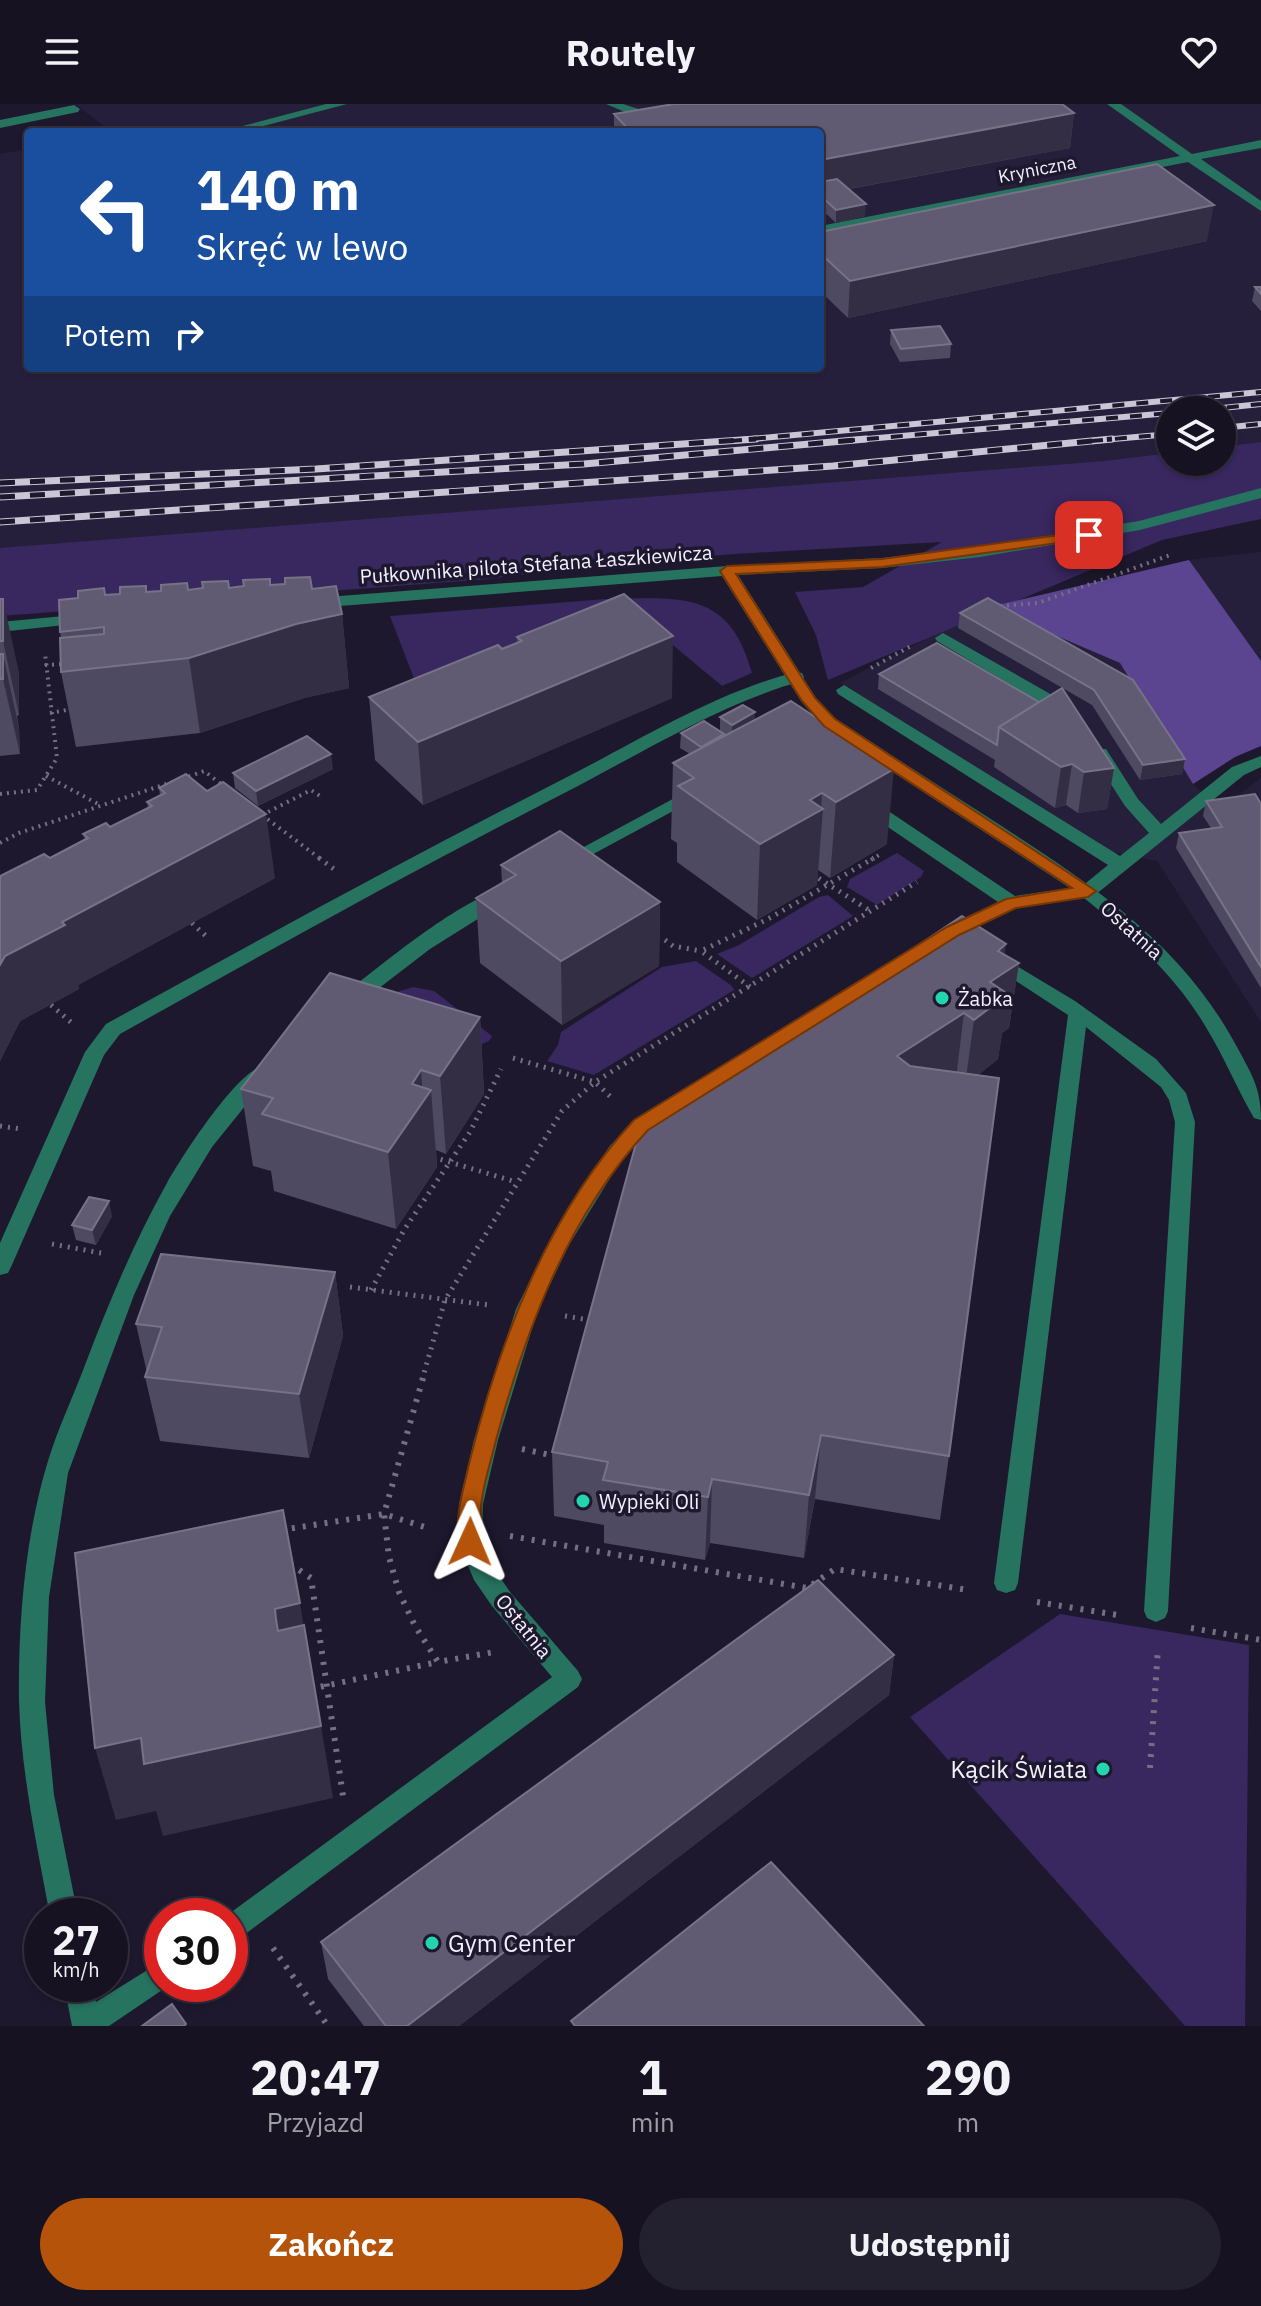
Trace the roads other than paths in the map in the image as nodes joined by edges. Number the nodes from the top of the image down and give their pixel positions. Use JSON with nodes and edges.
{"nodes":[{"id":1,"x":341,"y":104,"type":"edge"},
{"id":2,"x":612,"y":104,"type":"edge"},
{"id":3,"x":1113,"y":104,"type":"edge"},
{"id":4,"x":74,"y":109,"type":"dead end"},
{"id":5,"x":661,"y":115,"type":"edge"},
{"id":6,"x":0,"y":124,"type":"edge"},
{"id":7,"x":242,"y":128,"type":"edge"},
{"id":8,"x":1261,"y":144,"type":"edge"},
{"id":9,"x":1191,"y":158,"type":"junction"},
{"id":10,"x":1261,"y":207,"type":"edge"},
{"id":11,"x":824,"y":229,"type":"edge"},
{"id":12,"x":1261,"y":493,"type":"edge"},
{"id":13,"x":727,"y":571,"type":"junction"},
{"id":14,"x":298,"y":604,"type":"edge"},
{"id":15,"x":104,"y":618,"type":"edge"},
{"id":16,"x":0,"y":627,"type":"edge"},
{"id":17,"x":943,"y":638,"type":"dead end"},
{"id":18,"x":796,"y":677,"type":"junction"},
{"id":19,"x":844,"y":690,"type":"dead end"},
{"id":20,"x":1261,"y":761,"type":"edge"},
{"id":21,"x":713,"y":782,"type":"edge"},
{"id":22,"x":852,"y":794,"type":"edge"},
{"id":23,"x":1159,"y":833,"type":"junction"},
{"id":24,"x":1119,"y":864,"type":"junction"},
{"id":25,"x":546,"y":873,"type":"edge"},
{"id":26,"x":519,"y":887,"type":"edge"},
{"id":27,"x":1088,"y":891,"type":"junction"},
{"id":28,"x":1012,"y":903,"type":"junction"},
{"id":29,"x":953,"y":931,"type":"junction"},
{"id":30,"x":927,"y":947,"type":"edge"},
{"id":31,"x":836,"y":1002,"type":"edge"},
{"id":32,"x":1078,"y":1014,"type":"junction"},
{"id":33,"x":330,"y":1016,"type":"edge"},
{"id":34,"x":272,"y":1063,"type":"edge"},
{"id":35,"x":1261,"y":1113,"type":"edge"},
{"id":36,"x":0,"y":1267,"type":"edge"},
{"id":37,"x":1006,"y":1583,"type":"dead end"},
{"id":38,"x":1156,"y":1616,"type":"road end"},
{"id":39,"x":60,"y":1898,"type":"edge"},
{"id":40,"x":248,"y":1916,"type":"edge"},
{"id":41,"x":144,"y":1986,"type":"edge"},
{"id":42,"x":82,"y":2002,"type":"edge"},
{"id":43,"x":86,"y":2025,"type":"edge"}],
"edges":[{"from":1,"to":7,"type":"street"},
{"from":2,"to":5,"type":"street"},
{"from":3,"to":9,"type":"street"},
{"from":4,"to":6,"type":"street"},
{"from":8,"to":9,"type":"street","name":"Kryniczna"},
{"from":9,"to":10,"type":"street"},
{"from":9,"to":11,"type":"street","name":"Kryniczna"},
{"from":12,"to":13,"type":"street"},
{"from":13,"to":14,"type":"street","name":"Pułkownika pilota Stefana Łaszkiewicza"},
{"from":13,"to":18,"type":"street","name":"Pułkownika pilota Stefana Łaszkiewicza"},
{"from":15,"to":16,"type":"street"},
{"from":17,"to":23,"type":"street"},
{"from":18,"to":27,"type":"street","name":"Pułkownika pilota Stefana Łaszkiewicza"},
{"from":18,"to":36,"type":"street"},
{"from":19,"to":24,"type":"street"},
{"from":20,"to":23,"type":"street"},
{"from":21,"to":25,"type":"street"},
{"from":22,"to":28,"type":"street"},
{"from":23,"to":24,"type":"street"},
{"from":24,"to":27,"type":"street"},
{"from":26,"to":33,"type":"street"},
{"from":27,"to":28,"type":"street","name":"Ostatnia"},
{"from":27,"to":35,"type":"street","name":"Ostatnia"},
{"from":28,"to":29,"type":"street","name":"Ostatnia"},
{"from":29,"to":30,"type":"street","name":"Ostatnia"},
{"from":29,"to":32,"type":"street"},
{"from":31,"to":40,"type":"street","name":"Ostatnia"},
{"from":32,"to":37,"type":"street"},
{"from":32,"to":38,"type":"street"},
{"from":34,"to":39,"type":"street"},
{"from":41,"to":43,"type":"street"},
{"from":42,"to":43,"type":"street"}]}
